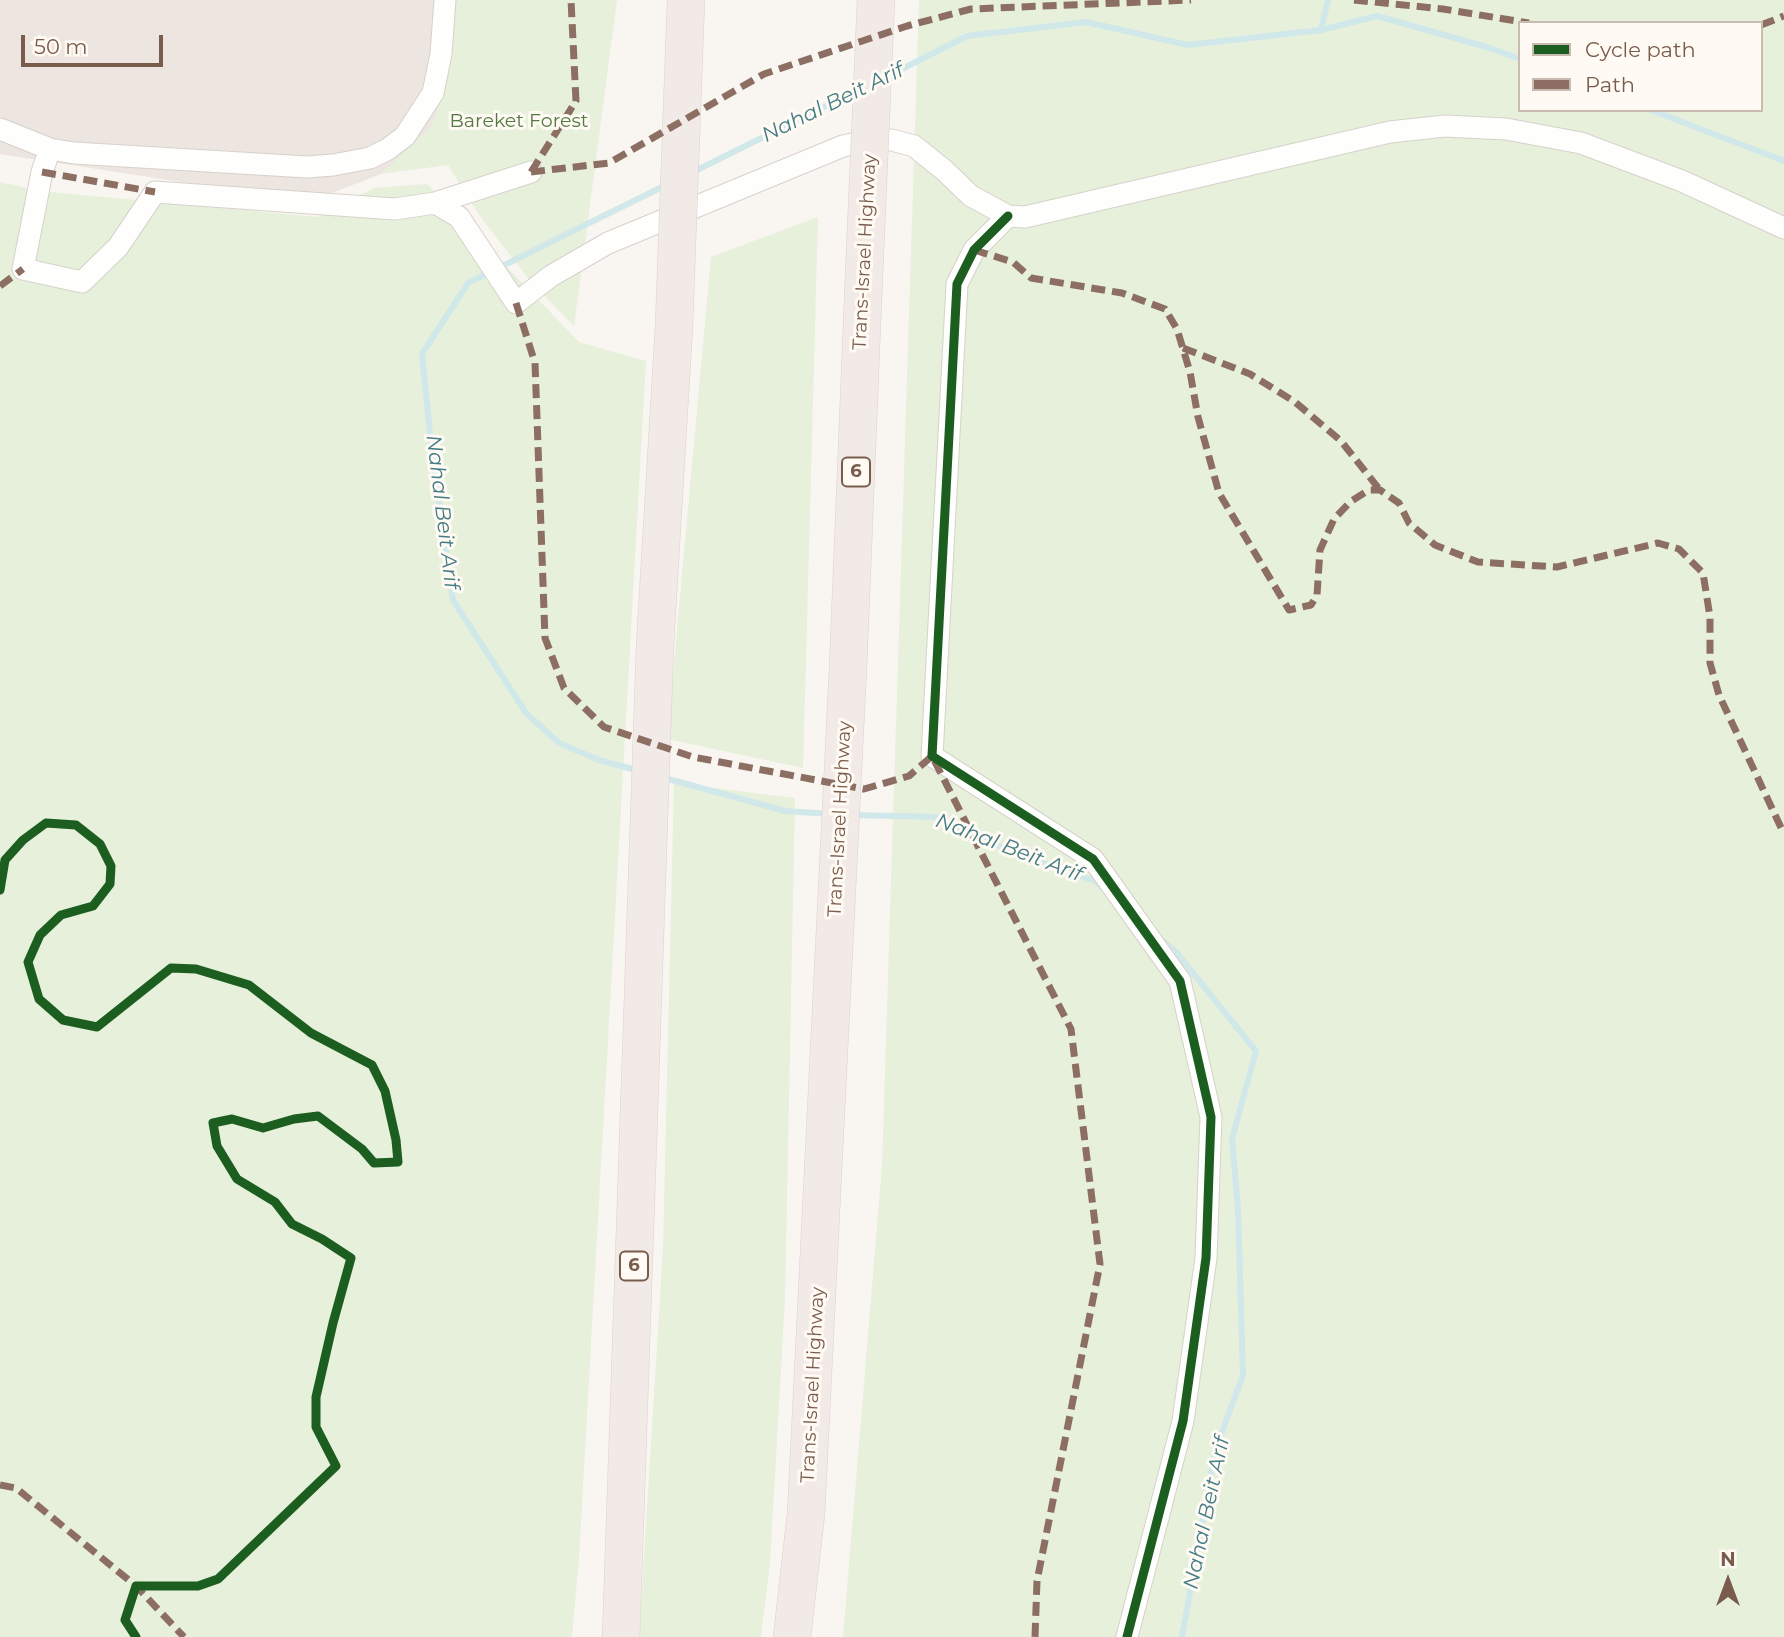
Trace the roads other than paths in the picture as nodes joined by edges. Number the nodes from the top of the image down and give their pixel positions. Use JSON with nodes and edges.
{"nodes":[{"id":1,"x":445,"y":0,"type":"edge"},
{"id":2,"x":686,"y":0,"type":"edge"},
{"id":3,"x":876,"y":0,"type":"edge"},
{"id":4,"x":0,"y":129,"type":"edge"},
{"id":5,"x":50,"y":149,"type":"junction"},
{"id":6,"x":531,"y":172,"type":"dead end"},
{"id":7,"x":435,"y":203,"type":"junction"},
{"id":8,"x":1008,"y":216,"type":"junction"},
{"id":9,"x":1784,"y":228,"type":"edge"},
{"id":10,"x":621,"y":1637,"type":"edge"},
{"id":11,"x":792,"y":1637,"type":"edge"},
{"id":12,"x":1127,"y":1637,"type":"edge"}],
"edges":[{"from":1,"to":5,"type":"street"},
{"from":2,"to":10,"type":"highway","number":"6","bridge":true},
{"from":3,"to":11,"type":"highway","name":"Trans-Israel Highway","number":"6","bridge":true},
{"from":4,"to":5,"type":"street"},
{"from":5,"to":7,"type":"street"},
{"from":6,"to":7,"type":"street"},
{"from":7,"to":8,"type":"street"},
{"from":8,"to":9,"type":"street"},
{"from":8,"to":12,"type":"street"}]}
